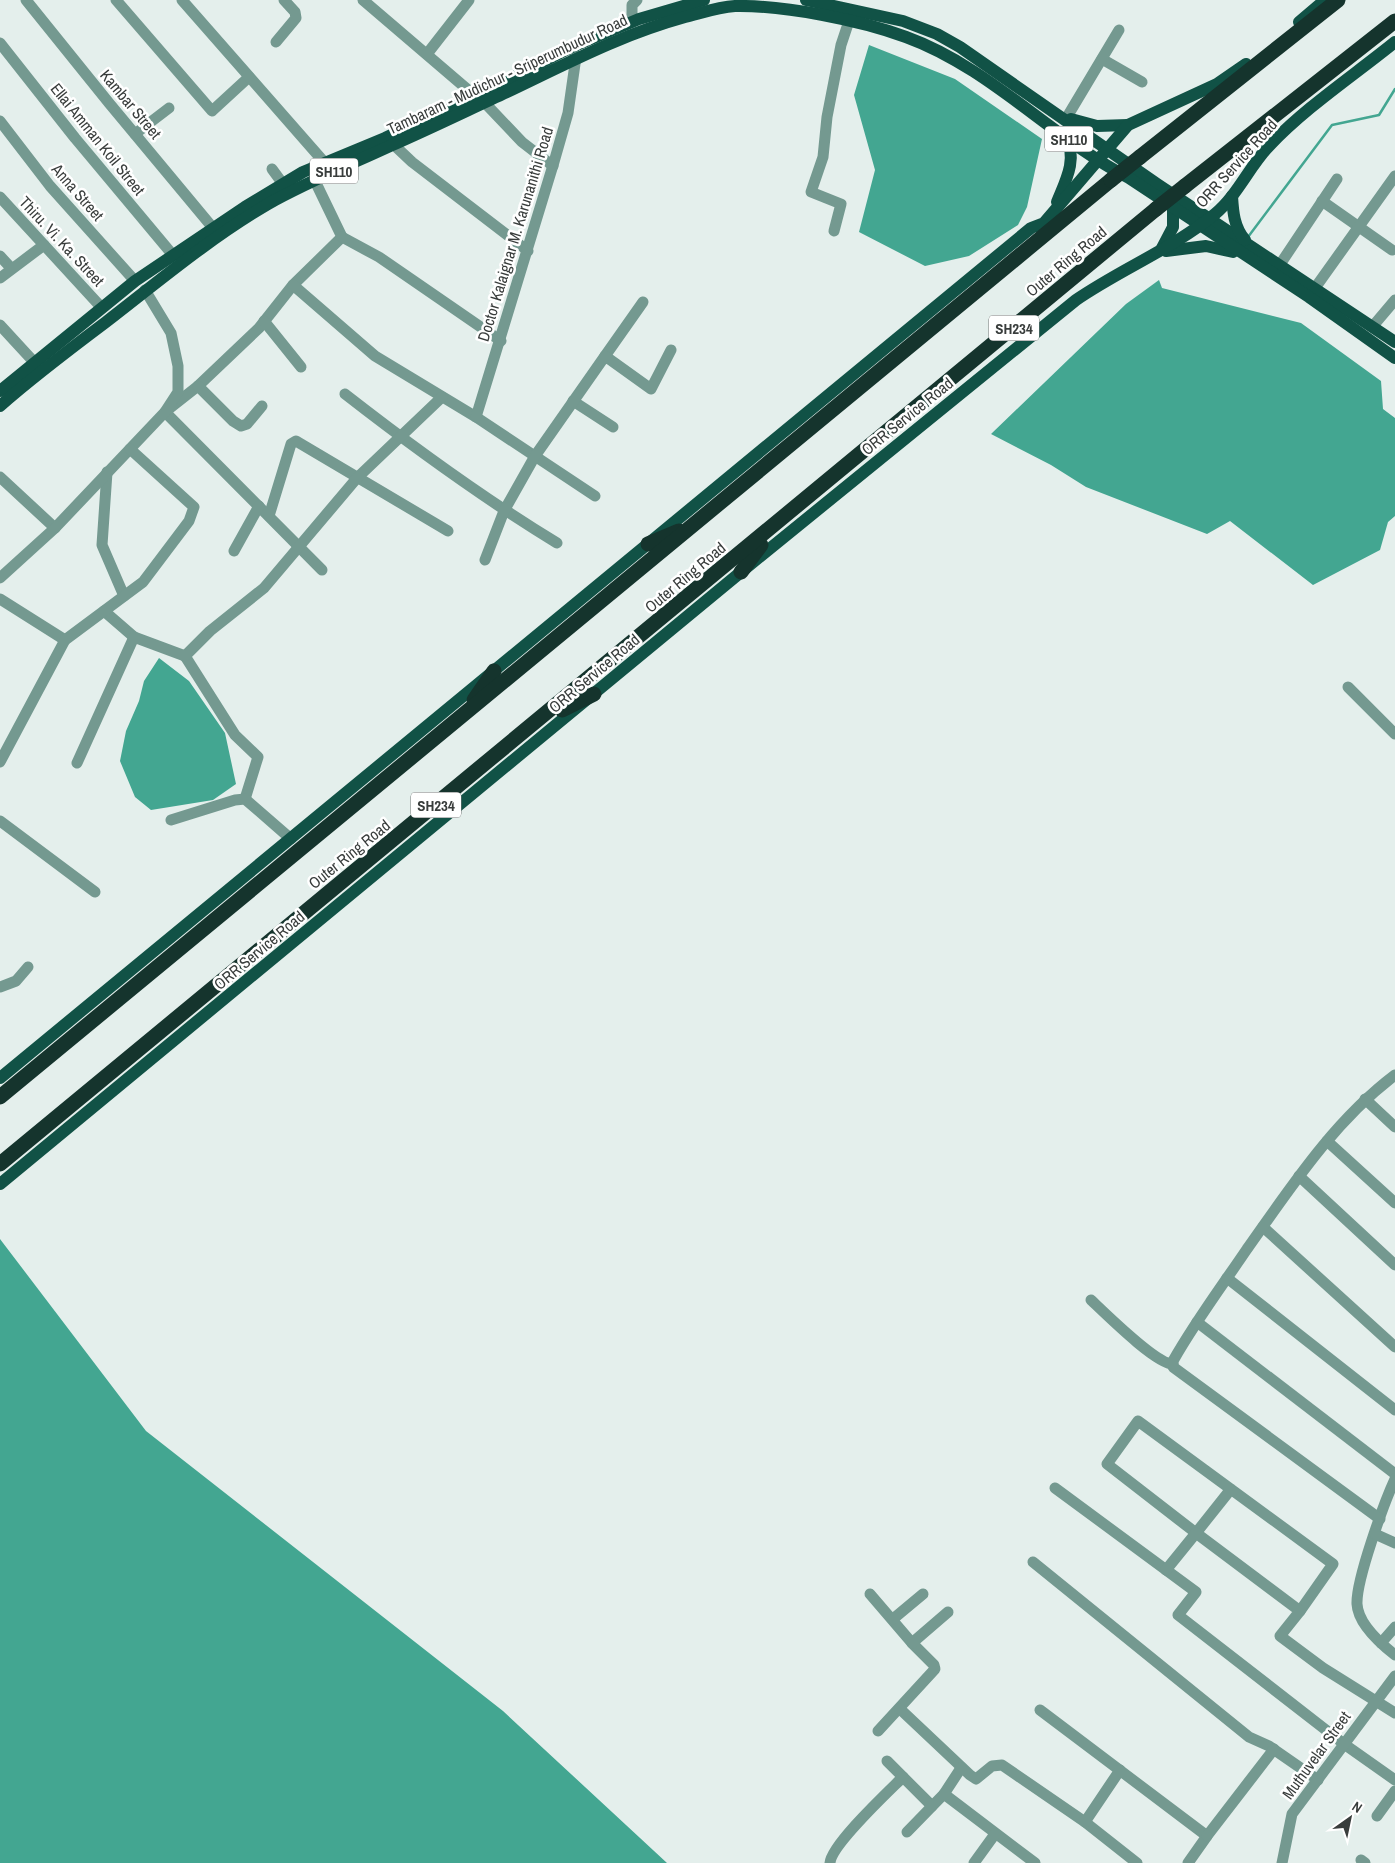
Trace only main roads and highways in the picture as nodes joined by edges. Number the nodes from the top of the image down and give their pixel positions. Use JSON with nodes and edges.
{"nodes":[{"id":1,"x":806,"y":0,"type":"edge"},
{"id":2,"x":1325,"y":0,"type":"edge"},
{"id":3,"x":1338,"y":0,"type":"edge"},
{"id":4,"x":708,"y":4,"type":"edge"},
{"id":5,"x":1395,"y":21,"type":"edge"},
{"id":6,"x":1395,"y":42,"type":"edge"},
{"id":7,"x":574,"y":52,"type":"junction"},
{"id":8,"x":479,"y":99,"type":"junction"},
{"id":9,"x":1044,"y":105,"type":"junction"},
{"id":10,"x":1128,"y":126,"type":"junction"},
{"id":11,"x":1064,"y":136,"type":"junction"},
{"id":12,"x":1108,"y":150,"type":"junction"},
{"id":13,"x":1098,"y":162,"type":"junction"},
{"id":14,"x":1232,"y":196,"type":"junction"},
{"id":15,"x":1173,"y":209,"type":"junction"},
{"id":16,"x":1053,"y":211,"type":"junction"},
{"id":17,"x":1203,"y":222,"type":"junction"},
{"id":18,"x":1250,"y":253,"type":"junction"},
{"id":19,"x":1157,"y":254,"type":"junction"},
{"id":20,"x":135,"y":280,"type":"junction"},
{"id":21,"x":145,"y":290,"type":"junction"},
{"id":22,"x":1312,"y":292,"type":"junction"},
{"id":23,"x":1395,"y":342,"type":"edge"},
{"id":24,"x":1395,"y":358,"type":"edge"},
{"id":25,"x":0,"y":391,"type":"edge"},
{"id":26,"x":0,"y":406,"type":"edge"},
{"id":27,"x":694,"y":525,"type":"junction"},
{"id":28,"x":775,"y":526,"type":"junction"},
{"id":29,"x":648,"y":544,"type":"junction"},
{"id":30,"x":741,"y":572,"type":"junction"},
{"id":31,"x":494,"y":671,"type":"junction"},
{"id":32,"x":594,"y":694,"type":"junction"},
{"id":33,"x":465,"y":714,"type":"junction"},
{"id":34,"x":540,"y":720,"type":"junction"},
{"id":35,"x":0,"y":1078,"type":"edge"},
{"id":36,"x":0,"y":1097,"type":"edge"},
{"id":37,"x":0,"y":1164,"type":"edge"},
{"id":38,"x":0,"y":1184,"type":"edge"}],
"edges":[{"from":1,"to":9,"type":"main road","name":"Tambaram - Mudichur - Sriperumbudur Road","number":"SH110"},
{"from":2,"to":10,"type":"main road"},
{"from":3,"to":27,"type":"highway","name":"Outer Ring Road","bridge":true},
{"from":4,"to":7,"type":"main road","name":"Tambaram - Mudichur - Sriperumbudur Road","number":"SH110"},
{"from":4,"to":7,"type":"main road","name":"Tambaram - Mudichur - Sriperumbudur Road","number":"SH110"},
{"from":4,"to":11,"type":"main road","name":"Tambaram - Mudichur - Sriperumbudur Road","number":"SH110"},
{"from":5,"to":28,"type":"highway","name":"Outer Ring Road","number":"SH234","bridge":true},
{"from":6,"to":14,"type":"main road","name":"ORR Service Road"},
{"from":7,"to":8,"type":"main road","name":"Tambaram - Mudichur - Sriperumbudur Road","number":"SH110"},
{"from":8,"to":20,"type":"main road","name":"Tambaram - Mudichur - Sriperumbudur Road","number":"SH110"},
{"from":8,"to":21,"type":"main road","name":"Tambaram - Mudichur - Sriperumbudur Road","number":"SH110"},
{"from":9,"to":10,"type":"main road"},
{"from":9,"to":12,"type":"main road","name":"Tambaram - Mudichur - Sriperumbudur Road","number":"SH110"},
{"from":10,"to":12,"type":"main road"},
{"from":11,"to":13,"type":"main road","name":"Tambaram - Mudichur - Sriperumbudur Road","number":"SH110"},
{"from":11,"to":16,"type":"main road"},
{"from":12,"to":13,"type":"main road"},
{"from":12,"to":17,"type":"main road","name":"Tambaram - Mudichur - Sriperumbudur Road","number":"SH110"},
{"from":13,"to":15,"type":"main road","name":"Tambaram - Mudichur - Sriperumbudur Road","number":"SH110"},
{"from":13,"to":16,"type":"main road"},
{"from":14,"to":17,"type":"main road","name":"ORR Service Road"},
{"from":14,"to":18,"type":"main road"},
{"from":15,"to":17,"type":"main road","name":"Tambaram - Mudichur - Sriperumbudur Road","number":"SH110"},
{"from":15,"to":19,"type":"main road"},
{"from":16,"to":29,"type":"main road"},
{"from":17,"to":18,"type":"main road","name":"Tambaram - Mudichur - Sriperumbudur Road","number":"SH110"},
{"from":17,"to":19,"type":"main road","name":"ORR Service Road"},
{"from":18,"to":19,"type":"main road"},
{"from":18,"to":22,"type":"main road","name":"Tambaram - Mudichur - Sriperumbudur Road","number":"SH110"},
{"from":18,"to":22,"type":"main road","name":"Tambaram - Mudichur - Sriperumbudur Road","number":"SH110"},
{"from":19,"to":30,"type":"main road","name":"ORR Service Road"},
{"from":20,"to":21,"type":"main road"},
{"from":20,"to":25,"type":"main road","name":"Tambaram - Mudichur - Sriperumbudur Road","number":"SH110"},
{"from":21,"to":26,"type":"main road","name":"Tambaram - Mudichur - Sriperumbudur Road","number":"SH110"},
{"from":22,"to":23,"type":"main road","name":"Tambaram - Mudichur - Sriperumbudur Road","number":"SH110"},
{"from":22,"to":24,"type":"main road","name":"Tambaram - Mudichur - Sriperumbudur Road","number":"SH110"},
{"from":27,"to":29,"type":"highway"},
{"from":27,"to":33,"type":"highway","name":"Outer Ring Road"},
{"from":28,"to":30,"type":"highway"},
{"from":28,"to":34,"type":"highway","name":"Outer Ring Road","number":"SH234"},
{"from":29,"to":31,"type":"main road"},
{"from":30,"to":32,"type":"main road","name":"ORR Service Road"},
{"from":31,"to":33,"type":"highway"},
{"from":31,"to":35,"type":"main road"},
{"from":32,"to":34,"type":"highway"},
{"from":32,"to":38,"type":"main road","name":"ORR Service Road"},
{"from":33,"to":36,"type":"highway","name":"Outer Ring Road"},
{"from":34,"to":37,"type":"highway","name":"Outer Ring Road","number":"SH234"}]}
